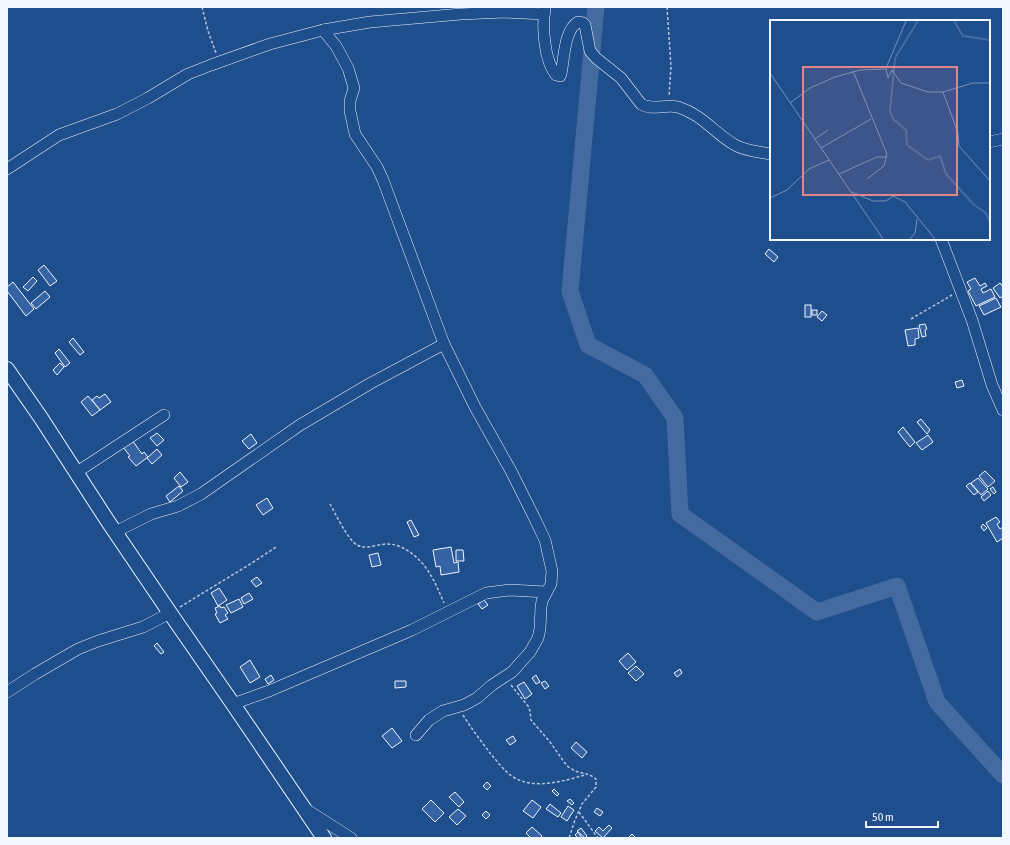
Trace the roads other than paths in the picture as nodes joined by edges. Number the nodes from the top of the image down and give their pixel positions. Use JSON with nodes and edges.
{"nodes":[{"id":1,"x":544,"y":10,"type":"edge"},
{"id":2,"x":323,"y":30,"type":"junction"},
{"id":3,"x":1003,"y":139,"type":"edge"},
{"id":4,"x":990,"y":142,"type":"edge"},
{"id":5,"x":770,"y":154,"type":"edge"},
{"id":6,"x":7,"y":169,"type":"edge"},
{"id":7,"x":941,"y":240,"type":"edge"},
{"id":8,"x":444,"y":344,"type":"junction"},
{"id":9,"x":7,"y":369,"type":"edge"},
{"id":10,"x":1003,"y":410,"type":"edge"},
{"id":11,"x":164,"y":415,"type":"dead end"},
{"id":12,"x":77,"y":472,"type":"junction"},
{"id":13,"x":115,"y":532,"type":"junction"},
{"id":14,"x":546,"y":592,"type":"junction"},
{"id":15,"x":170,"y":613,"type":"junction"},
{"id":16,"x":7,"y":692,"type":"edge"},
{"id":17,"x":233,"y":704,"type":"junction"},
{"id":18,"x":416,"y":735,"type":"dead end"},
{"id":19,"x":303,"y":808,"type":"junction"},
{"id":20,"x":324,"y":838,"type":"edge"},
{"id":21,"x":351,"y":838,"type":"edge"}],
"edges":[{"from":1,"to":2,"type":"street"},
{"from":1,"to":5,"type":"street"},
{"from":2,"to":6,"type":"street"},
{"from":2,"to":8,"type":"street"},
{"from":3,"to":4,"type":"street"},
{"from":7,"to":10,"type":"street"},
{"from":8,"to":13,"type":"street"},
{"from":8,"to":14,"type":"street"},
{"from":9,"to":12,"type":"main road"},
{"from":11,"to":12,"type":"street"},
{"from":12,"to":13,"type":"main road"},
{"from":13,"to":15,"type":"main road"},
{"from":14,"to":17,"type":"street"},
{"from":14,"to":18,"type":"street"},
{"from":15,"to":16,"type":"street"},
{"from":15,"to":17,"type":"main road"},
{"from":17,"to":19,"type":"main road"},
{"from":19,"to":20,"type":"main road"},
{"from":19,"to":21,"type":"street"}]}
